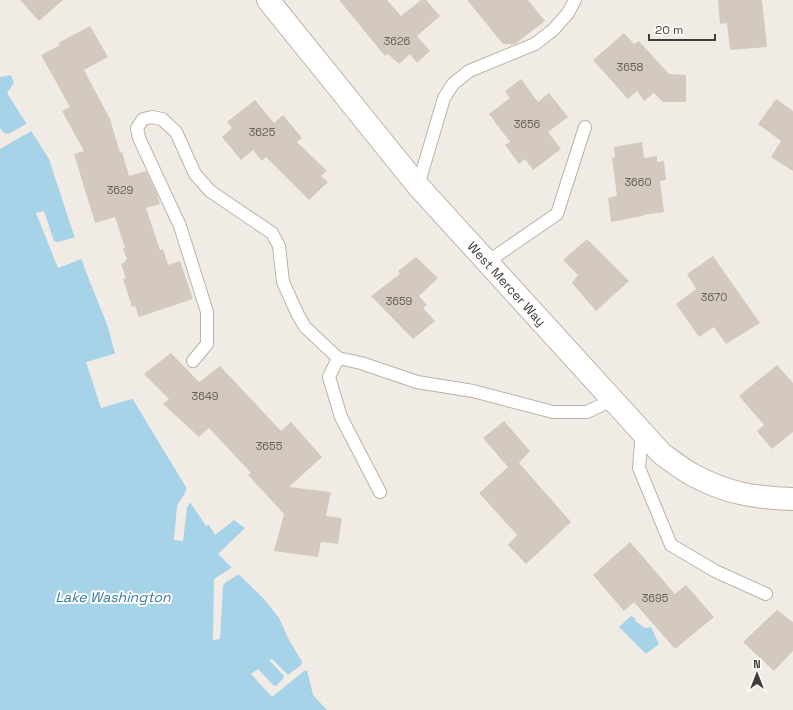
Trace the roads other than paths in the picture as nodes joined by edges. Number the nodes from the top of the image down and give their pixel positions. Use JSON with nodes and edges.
{"nodes":[{"id":1,"x":268,"y":0,"type":"edge"},
{"id":2,"x":575,"y":0,"type":"edge"},
{"id":3,"x":585,"y":127,"type":"dead end"},
{"id":4,"x":418,"y":186,"type":"junction"},
{"id":5,"x":487,"y":262,"type":"junction"},
{"id":6,"x":338,"y":358,"type":"junction"},
{"id":7,"x":193,"y":361,"type":"dead end"},
{"id":8,"x":612,"y":400,"type":"junction"},
{"id":9,"x":642,"y":432,"type":"junction"},
{"id":10,"x":380,"y":492,"type":"dead end"},
{"id":11,"x":793,"y":499,"type":"edge"},
{"id":12,"x":766,"y":594,"type":"dead end"}],
"edges":[{"from":1,"to":4,"type":"street","name":"West Mercer Way"},
{"from":2,"to":4,"type":"lane"},
{"from":3,"to":5,"type":"lane"},
{"from":4,"to":5,"type":"street","name":"West Mercer Way"},
{"from":5,"to":8,"type":"street","name":"West Mercer Way"},
{"from":6,"to":7,"type":"lane"},
{"from":6,"to":8,"type":"lane"},
{"from":6,"to":10,"type":"lane"},
{"from":8,"to":9,"type":"street","name":"West Mercer Way"},
{"from":9,"to":11,"type":"street","name":"West Mercer Way"},
{"from":9,"to":12,"type":"lane"}]}
